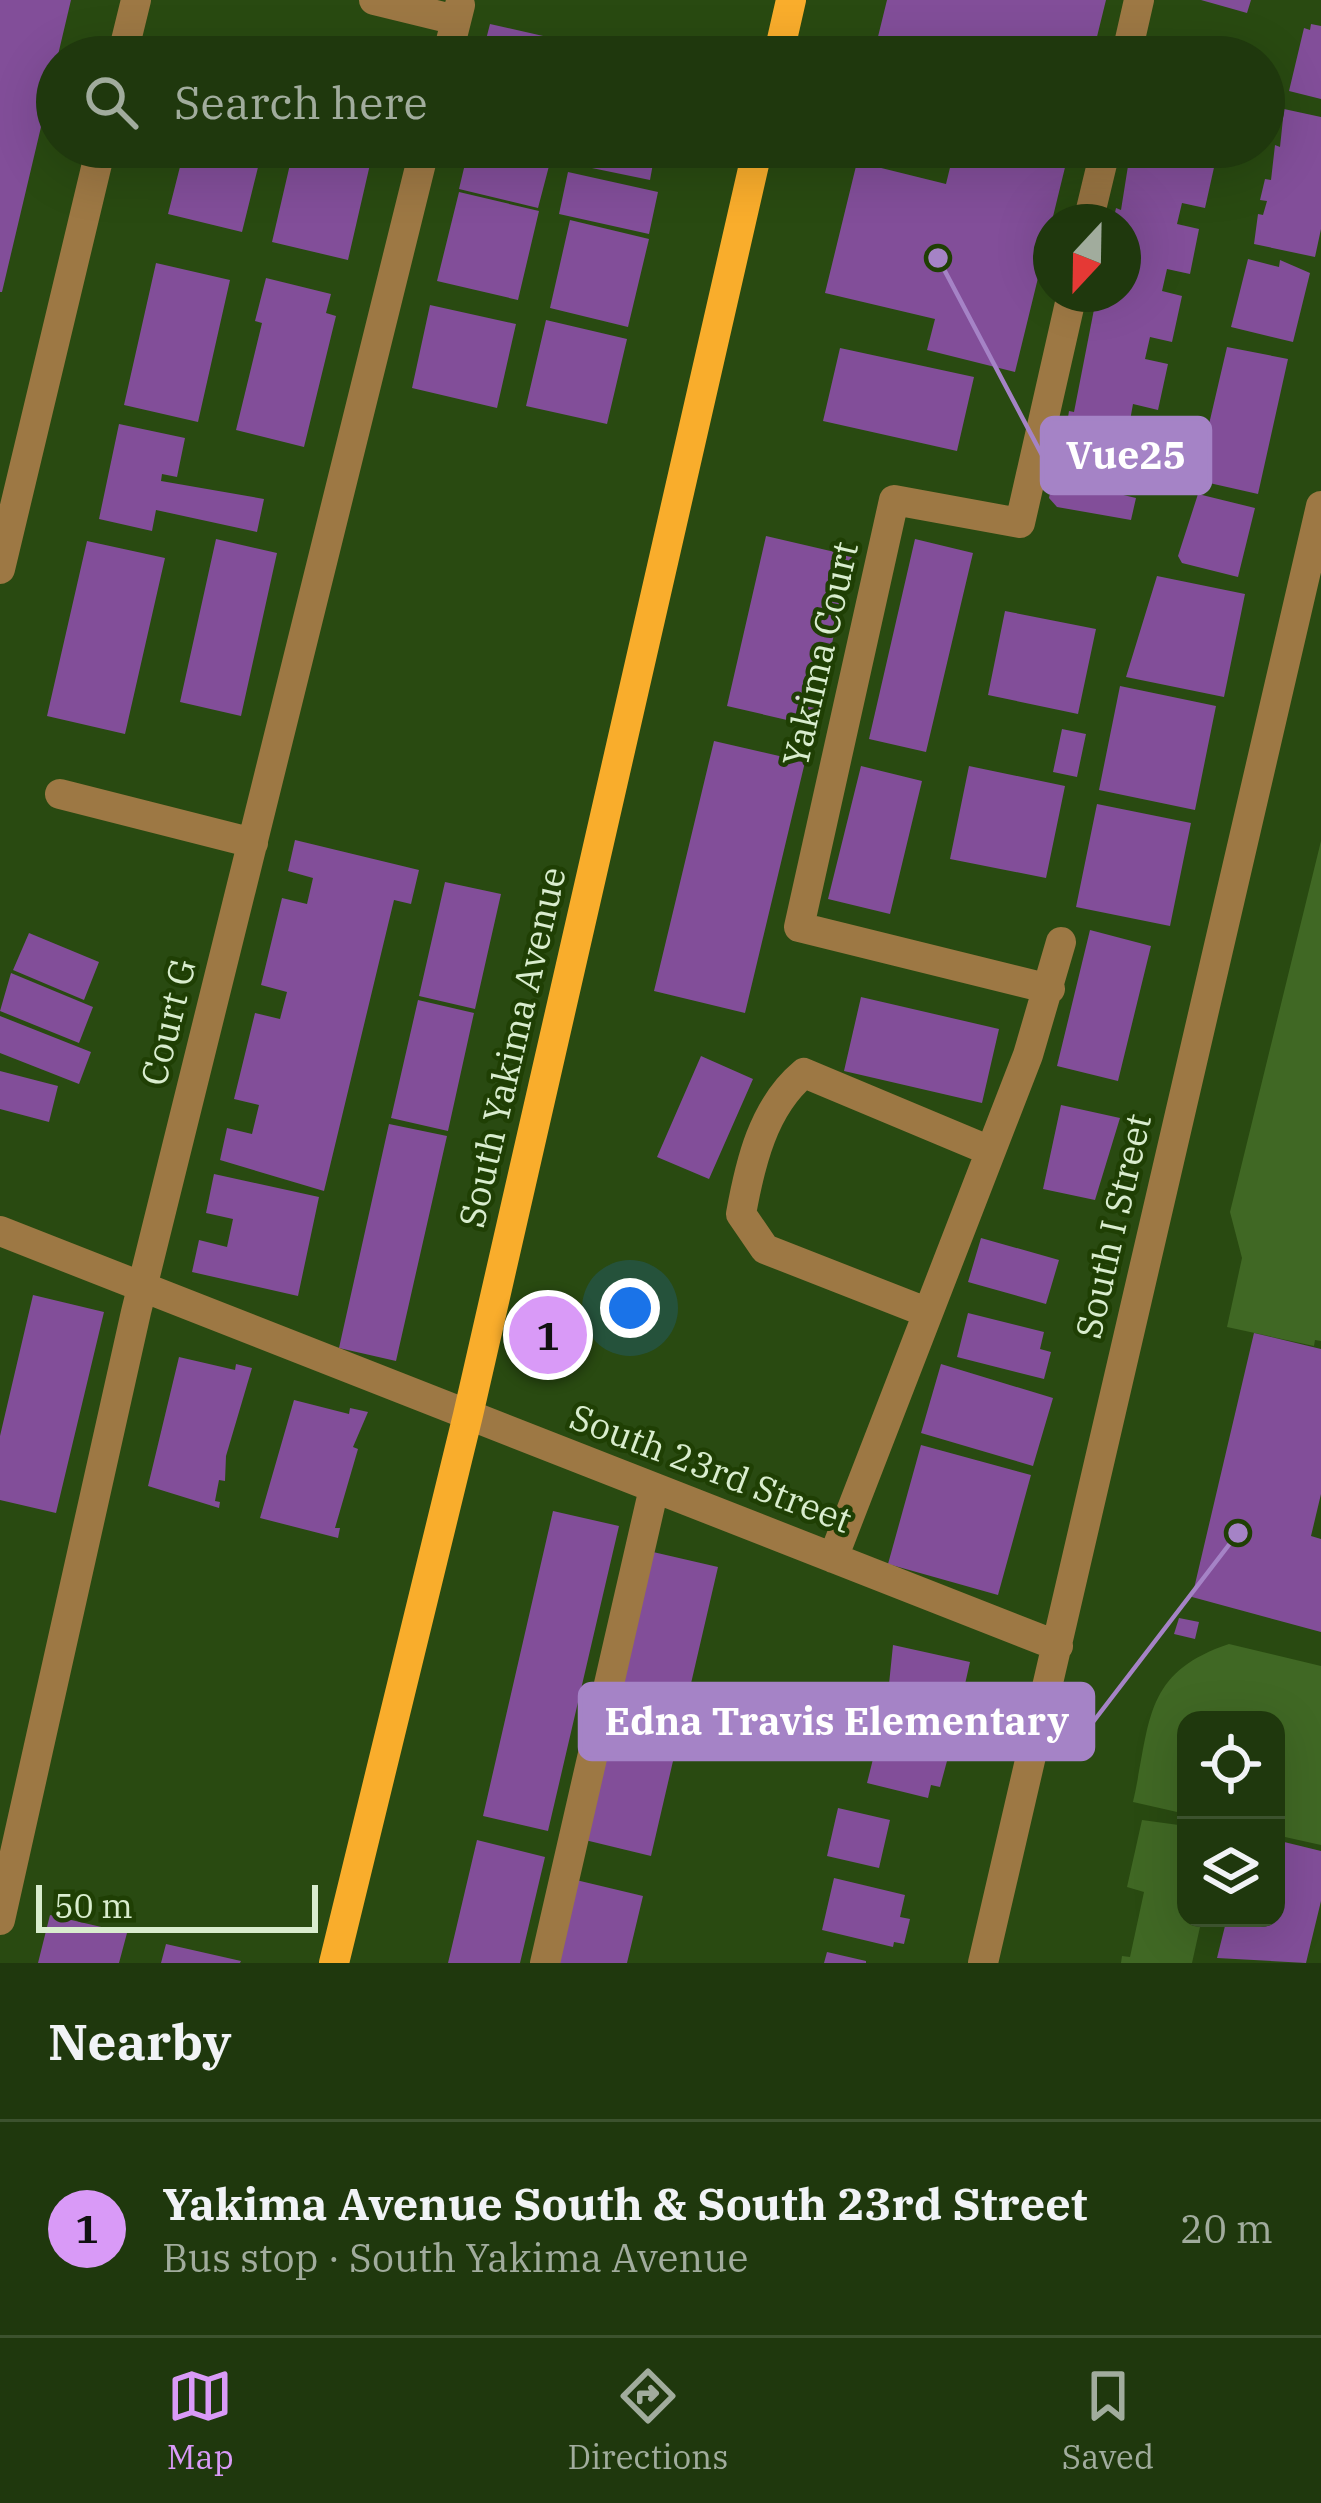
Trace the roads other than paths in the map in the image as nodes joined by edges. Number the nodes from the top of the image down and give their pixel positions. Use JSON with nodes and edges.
{"nodes":[{"id":1,"x":136,"y":0,"type":"edge"},
{"id":2,"x":374,"y":0,"type":"edge"},
{"id":3,"x":791,"y":0,"type":"edge"},
{"id":4,"x":1138,"y":0,"type":"edge"},
{"id":5,"x":459,"y":10,"type":"edge"},
{"id":6,"x":127,"y":36,"type":"edge"},
{"id":7,"x":783,"y":36,"type":"edge"},
{"id":8,"x":1130,"y":36,"type":"edge"},
{"id":9,"x":96,"y":168,"type":"edge"},
{"id":10,"x":420,"y":168,"type":"edge"},
{"id":11,"x":753,"y":168,"type":"edge"},
{"id":12,"x":1101,"y":168,"type":"edge"},
{"id":13,"x":1092,"y":204,"type":"edge"},
{"id":14,"x":1068,"y":312,"type":"edge"},
{"id":15,"x":1321,"y":506,"type":"edge"},
{"id":16,"x":0,"y":569,"type":"edge"},
{"id":17,"x":60,"y":794,"type":"dead end"},
{"id":18,"x":253,"y":843,"type":"junction"},
{"id":19,"x":1061,"y":942,"type":"dead end"},
{"id":20,"x":1050,"y":989,"type":"junction"},
{"id":21,"x":988,"y":1150,"type":"junction"},
{"id":22,"x":0,"y":1231,"type":"edge"},
{"id":23,"x":143,"y":1286,"type":"junction"},
{"id":24,"x":926,"y":1312,"type":"junction"},
{"id":25,"x":468,"y":1415,"type":"junction"},
{"id":26,"x":654,"y":1489,"type":"junction"},
{"id":27,"x":832,"y":1558,"type":"junction"},
{"id":28,"x":1058,"y":1646,"type":"junction"},
{"id":29,"x":0,"y":1920,"type":"edge"},
{"id":30,"x":334,"y":1963,"type":"edge"},
{"id":31,"x":544,"y":1963,"type":"edge"},
{"id":32,"x":983,"y":1963,"type":"edge"}],
"edges":[{"from":1,"to":6,"type":"street"},
{"from":2,"to":5,"type":"street"},
{"from":3,"to":7,"type":"main road"},
{"from":4,"to":8,"type":"street"},
{"from":9,"to":16,"type":"street"},
{"from":10,"to":18,"type":"street","name":"Court G"},
{"from":11,"to":25,"type":"main road","name":"South Yakima Avenue"},
{"from":12,"to":13,"type":"street"},
{"from":14,"to":20,"type":"street","name":"Yakima Court"},
{"from":15,"to":28,"type":"street","name":"South I Street"},
{"from":17,"to":18,"type":"street"},
{"from":18,"to":23,"type":"street","name":"Court G"},
{"from":19,"to":20,"type":"street"},
{"from":20,"to":21,"type":"street"},
{"from":21,"to":24,"type":"street"},
{"from":21,"to":24,"type":"street"},
{"from":22,"to":23,"type":"street","name":"South 23rd Street"},
{"from":23,"to":25,"type":"street","name":"South 23rd Street"},
{"from":23,"to":29,"type":"street","name":"Court G"},
{"from":24,"to":27,"type":"street"},
{"from":25,"to":26,"type":"street","name":"South 23rd Street"},
{"from":25,"to":30,"type":"main road","name":"South Yakima Avenue"},
{"from":26,"to":27,"type":"street","name":"South 23rd Street"},
{"from":26,"to":31,"type":"street"},
{"from":27,"to":28,"type":"street","name":"South 23rd Street"},
{"from":28,"to":32,"type":"street","name":"South I Street"}]}
